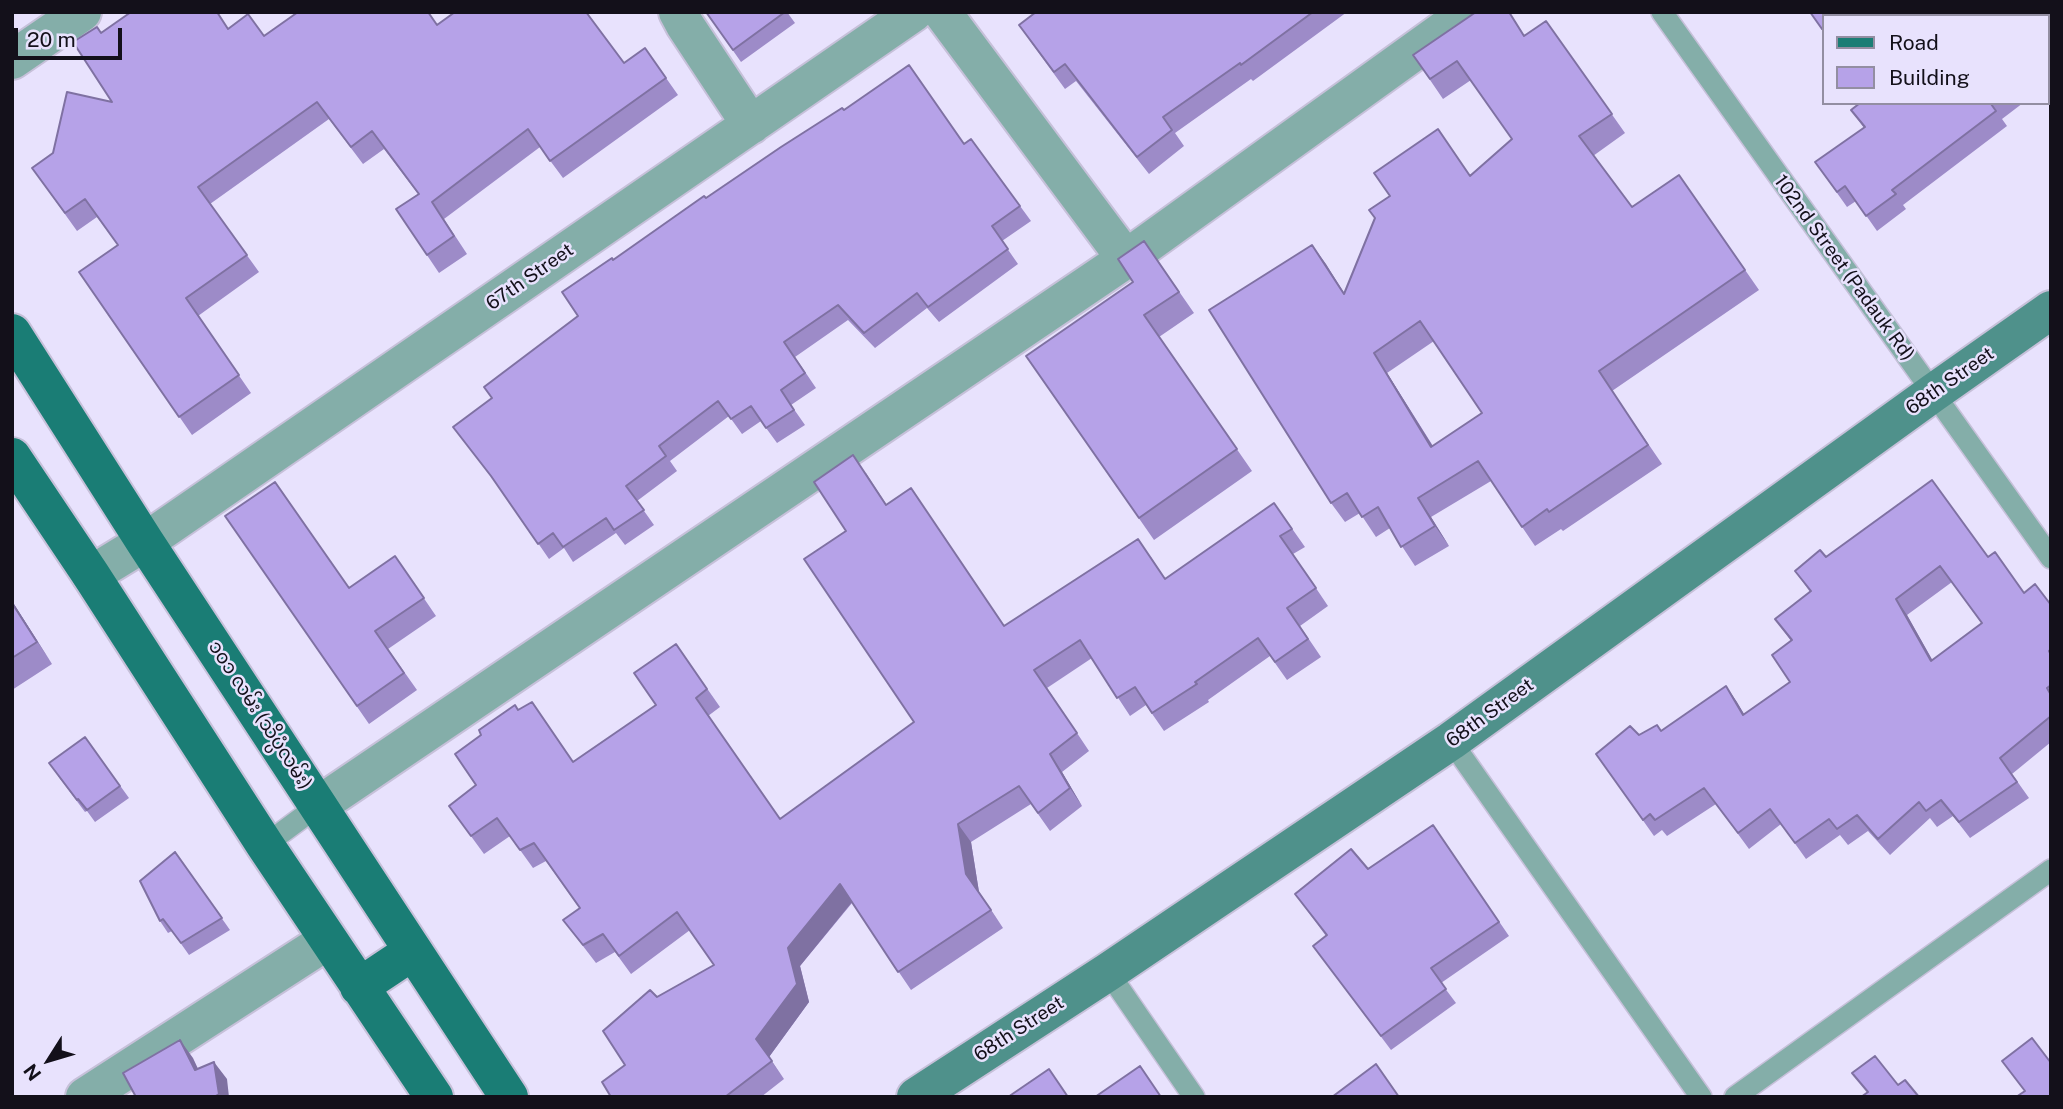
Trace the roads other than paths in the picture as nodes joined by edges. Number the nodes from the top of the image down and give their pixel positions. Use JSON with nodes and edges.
{"nodes":[{"id":1,"x":82,"y":12,"type":"edge"},
{"id":2,"x":678,"y":12,"type":"edge"},
{"id":3,"x":914,"y":12,"type":"edge"},
{"id":4,"x":942,"y":12,"type":"edge"},
{"id":5,"x":1469,"y":12,"type":"edge"},
{"id":6,"x":1662,"y":12,"type":"edge"},
{"id":7,"x":12,"y":60,"type":"edge"},
{"id":8,"x":751,"y":125,"type":"junction"},
{"id":9,"x":1126,"y":259,"type":"junction"},
{"id":10,"x":2051,"y":310,"type":"edge"},
{"id":11,"x":12,"y":333,"type":"edge"},
{"id":12,"x":1933,"y":393,"type":"junction"},
{"id":13,"x":12,"y":457,"type":"edge"},
{"id":14,"x":145,"y":542,"type":"junction"},
{"id":15,"x":2051,"y":558,"type":"edge"},
{"id":16,"x":91,"y":575,"type":"junction"},
{"id":17,"x":1451,"y":741,"type":"junction"},
{"id":18,"x":319,"y":805,"type":"junction"},
{"id":19,"x":265,"y":845,"type":"junction"},
{"id":20,"x":2051,"y":870,"type":"edge"},
{"id":21,"x":328,"y":940,"type":"junction"},
{"id":22,"x":413,"y":951,"type":"junction"},
{"id":23,"x":1108,"y":972,"type":"junction"},
{"id":24,"x":359,"y":987,"type":"junction"},
{"id":25,"x":85,"y":1097,"type":"edge"},
{"id":26,"x":434,"y":1097,"type":"edge"},
{"id":27,"x":509,"y":1097,"type":"edge"},
{"id":28,"x":916,"y":1097,"type":"edge"},
{"id":29,"x":1194,"y":1097,"type":"edge"},
{"id":30,"x":1701,"y":1097,"type":"edge"},
{"id":31,"x":1735,"y":1097,"type":"edge"}],
"edges":[{"from":1,"to":7,"type":"street"},
{"from":2,"to":8,"type":"street"},
{"from":3,"to":8,"type":"street","name":"67th Street"},
{"from":4,"to":9,"type":"street"},
{"from":5,"to":9,"type":"street"},
{"from":6,"to":12,"type":"lane","name":"102nd Street (Padauk Rd)"},
{"from":8,"to":14,"type":"street","name":"67th Street"},
{"from":9,"to":18,"type":"street"},
{"from":10,"to":12,"type":"main road","name":"68th Street"},
{"from":11,"to":14,"type":"main road","name":"၁၀၁ လမ်း (သိပ္ပံလမ်း)"},
{"from":12,"to":15,"type":"lane","name":"102nd Street (Padauk Rd)"},
{"from":12,"to":17,"type":"main road","name":"68th Street"},
{"from":13,"to":16,"type":"main road"},
{"from":14,"to":16,"type":"street","name":"67th Street"},
{"from":14,"to":18,"type":"main road","name":"၁၀၁ လမ်း (သိပ္ပံလမ်း)"},
{"from":16,"to":19,"type":"main road"},
{"from":17,"to":23,"type":"main road","name":"68th Street"},
{"from":17,"to":30,"type":"lane"},
{"from":18,"to":19,"type":"lane"},
{"from":18,"to":22,"type":"main road","name":"၁၀၁ လမ်း (သိပ္ပံလမ်း)"},
{"from":19,"to":21,"type":"main road"},
{"from":20,"to":31,"type":"lane"},
{"from":21,"to":24,"type":"main road"},
{"from":21,"to":25,"type":"street"},
{"from":22,"to":24,"type":"main road"},
{"from":22,"to":27,"type":"main road","name":"၁၀၁ လမ်း (သိပ္ပံလမ်း)"},
{"from":23,"to":28,"type":"main road","name":"68th Street"},
{"from":23,"to":29,"type":"lane"},
{"from":24,"to":26,"type":"main road"}]}
